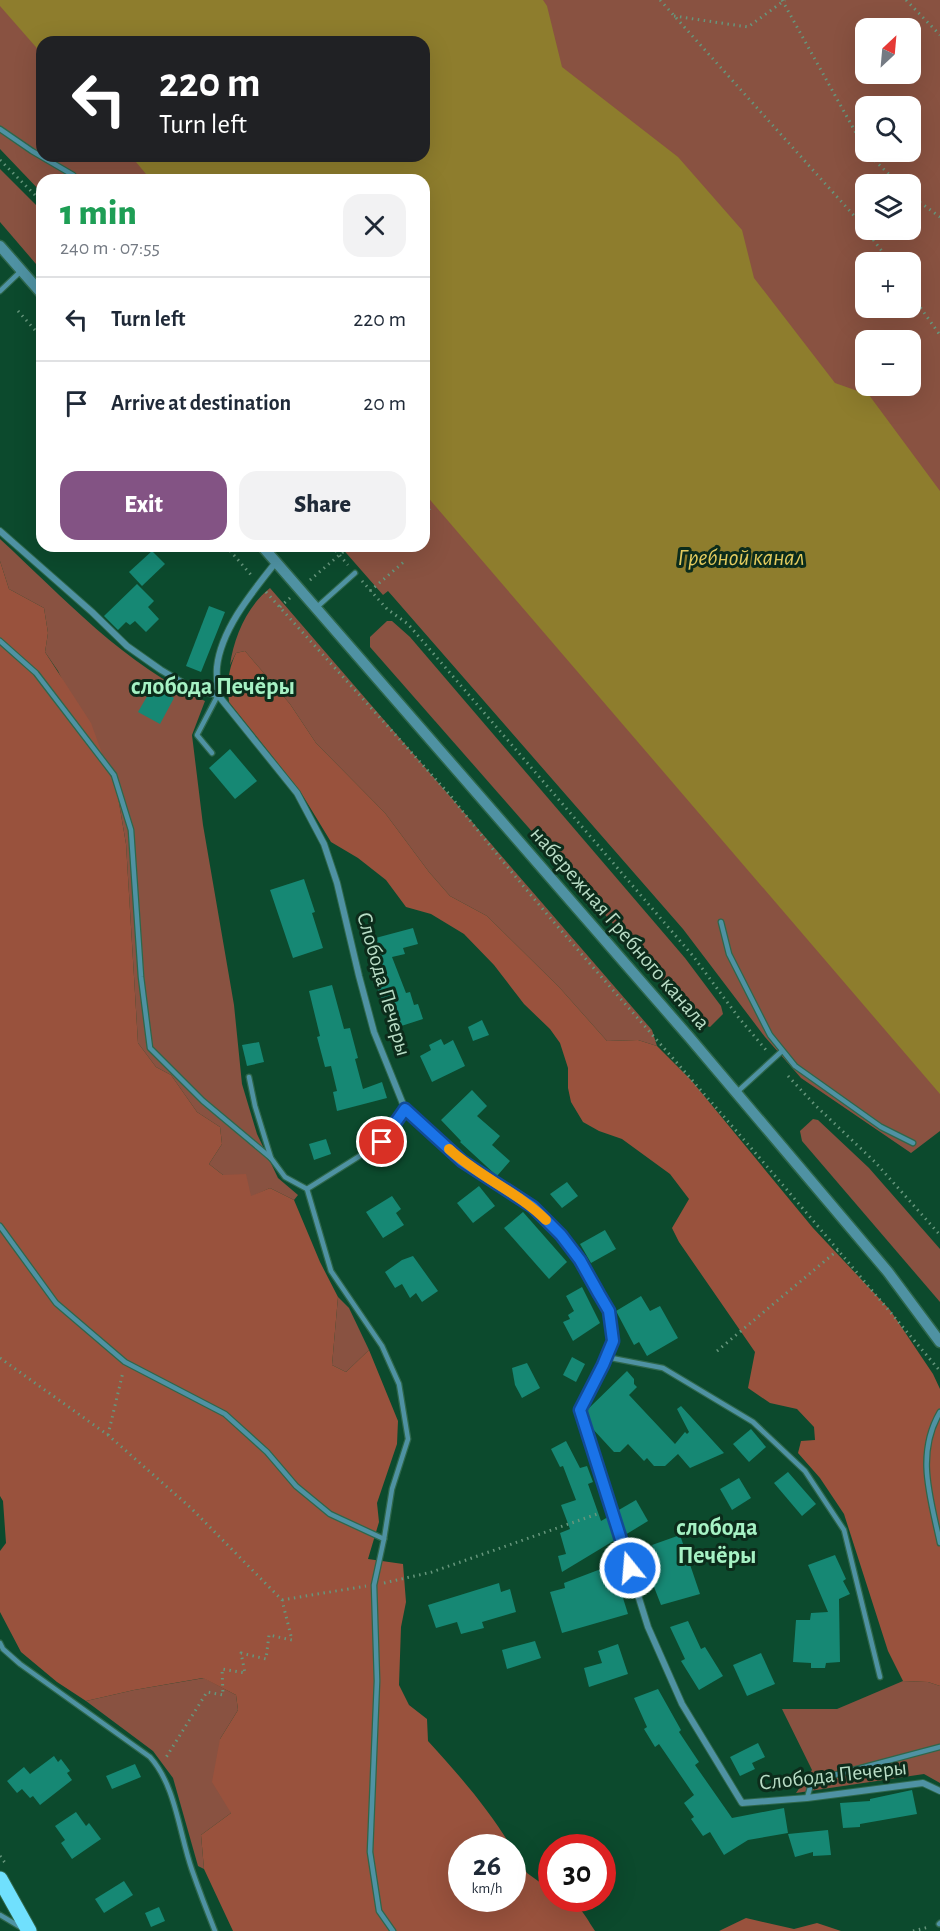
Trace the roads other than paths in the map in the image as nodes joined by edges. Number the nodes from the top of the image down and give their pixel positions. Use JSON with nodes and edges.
{"nodes":[{"id":1,"x":0,"y":129,"type":"edge"},
{"id":2,"x":36,"y":154,"type":"edge"},
{"id":3,"x":50,"y":162,"type":"edge"},
{"id":4,"x":71,"y":174,"type":"edge"},
{"id":5,"x":0,"y":246,"type":"edge"},
{"id":6,"x":22,"y":270,"type":"junction"},
{"id":7,"x":36,"y":287,"type":"edge"},
{"id":8,"x":0,"y":291,"type":"edge"},
{"id":9,"x":0,"y":531,"type":"edge"},
{"id":10,"x":267,"y":552,"type":"edge"},
{"id":11,"x":276,"y":562,"type":"junction"},
{"id":12,"x":355,"y":573,"type":"road end"},
{"id":13,"x":316,"y":608,"type":"junction"},
{"id":14,"x":0,"y":641,"type":"edge"},
{"id":15,"x":218,"y":695,"type":"junction"},
{"id":16,"x":212,"y":753,"type":"dead end"},
{"id":17,"x":721,"y":922,"type":"dead end"},
{"id":18,"x":782,"y":1051,"type":"junction"},
{"id":19,"x":249,"y":1077,"type":"dead end"},
{"id":20,"x":736,"y":1093,"type":"junction"},
{"id":21,"x":405,"y":1109,"type":"junction"},
{"id":22,"x":913,"y":1143,"type":"dead end"},
{"id":23,"x":271,"y":1158,"type":"junction"},
{"id":24,"x":307,"y":1189,"type":"junction"},
{"id":25,"x":0,"y":1226,"type":"edge"},
{"id":26,"x":940,"y":1342,"type":"edge"},
{"id":27,"x":606,"y":1357,"type":"junction"},
{"id":28,"x":940,"y":1413,"type":"edge"},
{"id":29,"x":384,"y":1539,"type":"junction"},
{"id":30,"x":940,"y":1544,"type":"edge"},
{"id":31,"x":0,"y":1643,"type":"edge"},
{"id":32,"x":880,"y":1677,"type":"dead end"},
{"id":33,"x":940,"y":1747,"type":"edge"},
{"id":34,"x":940,"y":1791,"type":"edge"},
{"id":35,"x":807,"y":1798,"type":"junction"},
{"id":36,"x":0,"y":1879,"type":"edge"},
{"id":37,"x":0,"y":1915,"type":"edge"},
{"id":38,"x":28,"y":1931,"type":"edge"},
{"id":39,"x":215,"y":1931,"type":"edge"},
{"id":40,"x":393,"y":1931,"type":"edge"}],
"edges":[{"from":1,"to":2,"type":"lane"},
{"from":3,"to":4,"type":"lane"},
{"from":5,"to":6,"type":"street"},
{"from":6,"to":7,"type":"street"},
{"from":6,"to":8,"type":"lane"},
{"from":9,"to":15,"type":"street"},
{"from":10,"to":11,"type":"street","name":"набережная Гребного канала"},
{"from":11,"to":13,"type":"street","name":"набережная Гребного канала"},
{"from":11,"to":15,"type":"street"},
{"from":12,"to":13,"type":"lane"},
{"from":13,"to":20,"type":"street","name":"набережная Гребного канала"},
{"from":14,"to":23,"type":"lane"},
{"from":15,"to":16,"type":"lane"},
{"from":15,"to":21,"type":"street","name":"Слобода Печеры"},
{"from":17,"to":18,"type":"lane"},
{"from":18,"to":20,"type":"lane"},
{"from":18,"to":22,"type":"lane"},
{"from":19,"to":23,"type":"lane"},
{"from":20,"to":26,"type":"street","name":"набережная Гребного канала"},
{"from":21,"to":24,"type":"lane"},
{"from":21,"to":27,"type":"street","name":"Слобода Печеры"},
{"from":23,"to":24,"type":"lane"},
{"from":24,"to":29,"type":"lane"},
{"from":25,"to":29,"type":"lane"},
{"from":27,"to":32,"type":"lane"},
{"from":27,"to":35,"type":"street","name":"Слобода Печеры"},
{"from":28,"to":30,"type":"lane"},
{"from":29,"to":40,"type":"lane"},
{"from":31,"to":39,"type":"lane"},
{"from":33,"to":35,"type":"lane"},
{"from":34,"to":35,"type":"street","name":"Слобода Печеры"},
{"from":36,"to":38,"type":"main road"},
{"from":37,"to":38,"type":"lane"}]}
